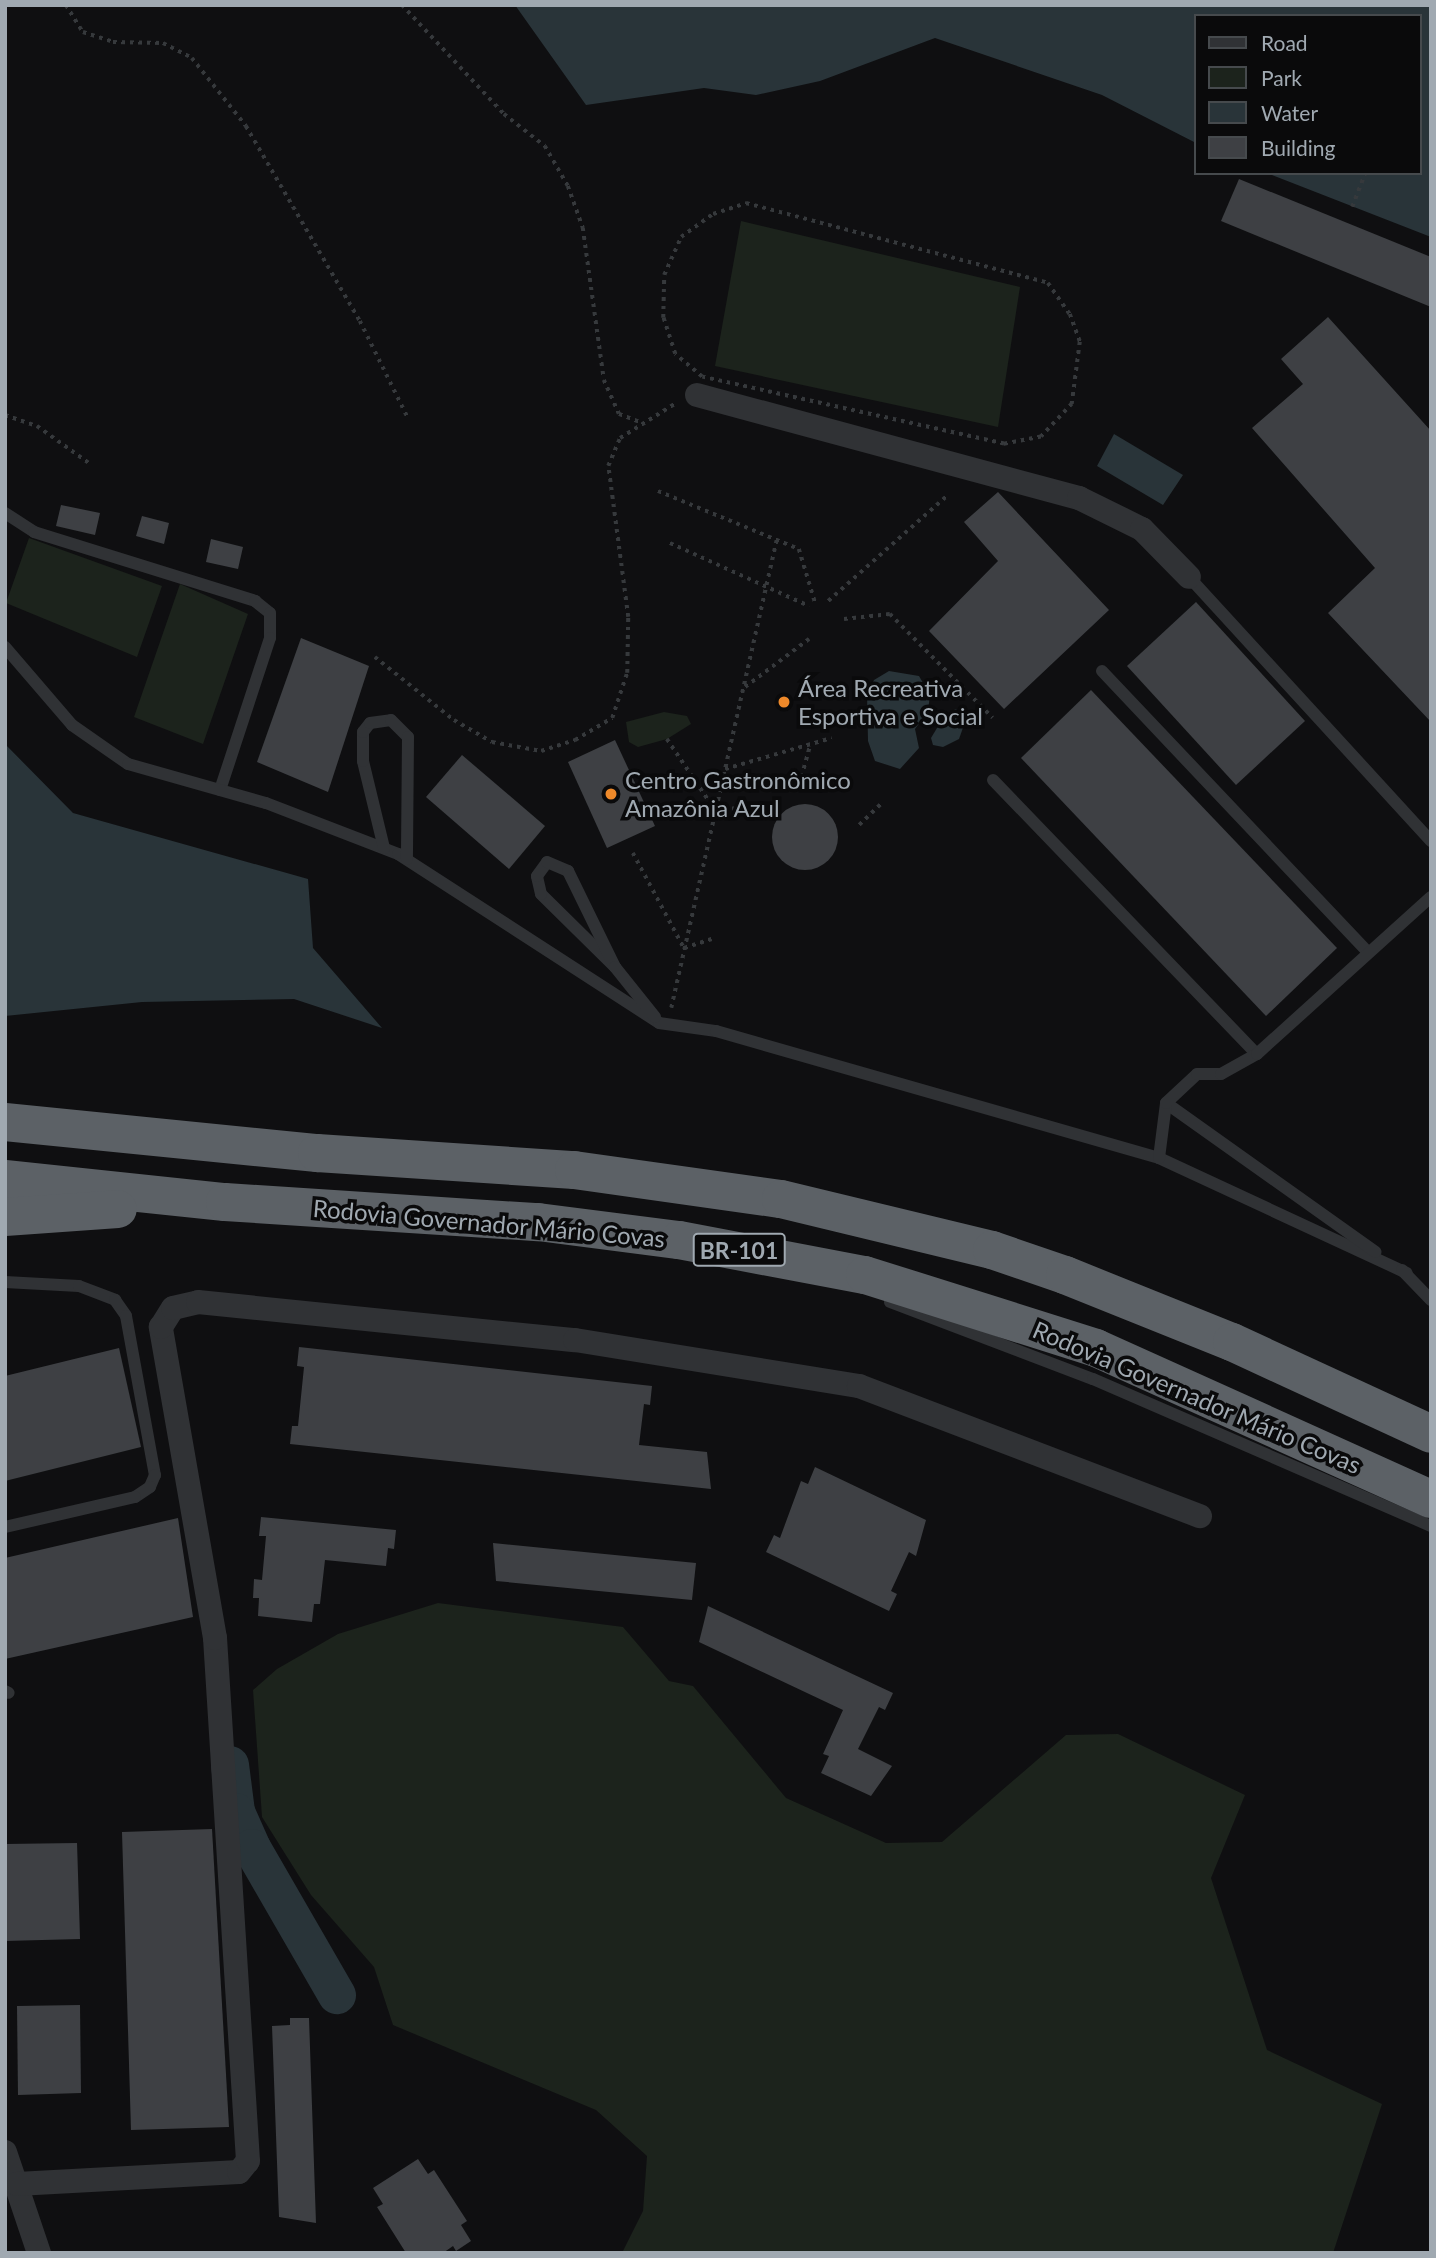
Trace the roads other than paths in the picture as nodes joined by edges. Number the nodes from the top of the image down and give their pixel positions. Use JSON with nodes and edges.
{"nodes":[{"id":1,"x":697,"y":395,"type":"road end"},
{"id":2,"x":5,"y":513,"type":"edge"},
{"id":3,"x":1189,"y":577,"type":"joint"},
{"id":4,"x":5,"y":647,"type":"edge"},
{"id":5,"x":1102,"y":671,"type":"dead end"},
{"id":6,"x":993,"y":780,"type":"dead end"},
{"id":7,"x":220,"y":790,"type":"junction"},
{"id":8,"x":1431,"y":841,"type":"edge"},
{"id":9,"x":384,"y":848,"type":"junction"},
{"id":10,"x":407,"y":859,"type":"junction"},
{"id":11,"x":1431,"y":897,"type":"edge"},
{"id":12,"x":1368,"y":953,"type":"junction"},
{"id":13,"x":615,"y":967,"type":"junction"},
{"id":14,"x":663,"y":1023,"type":"junction"},
{"id":15,"x":1257,"y":1054,"type":"junction"},
{"id":16,"x":1166,"y":1103,"type":"junction"},
{"id":17,"x":5,"y":1122,"type":"edge"},
{"id":18,"x":1159,"y":1157,"type":"junction"},
{"id":19,"x":5,"y":1179,"type":"edge"},
{"id":20,"x":225,"y":1202,"type":"junction"},
{"id":21,"x":5,"y":1217,"type":"edge"},
{"id":22,"x":793,"y":1260,"type":"junction"},
{"id":23,"x":1407,"y":1273,"type":"junction"},
{"id":24,"x":5,"y":1282,"type":"edge"},
{"id":25,"x":1431,"y":1300,"type":"edge"},
{"id":26,"x":1431,"y":1434,"type":"edge"},
{"id":27,"x":1431,"y":1499,"type":"edge"},
{"id":28,"x":1200,"y":1516,"type":"dead end"},
{"id":29,"x":1431,"y":1526,"type":"edge"},
{"id":30,"x":5,"y":1527,"type":"edge"},
{"id":31,"x":5,"y":2152,"type":"edge"},
{"id":32,"x":16,"y":2184,"type":"junction"},
{"id":33,"x":39,"y":2253,"type":"edge"}],
"edges":[{"from":1,"to":3,"type":"street"},
{"from":2,"to":7,"type":"lane"},
{"from":3,"to":8,"type":"lane"},
{"from":4,"to":7,"type":"lane"},
{"from":5,"to":12,"type":"lane"},
{"from":6,"to":15,"type":"lane"},
{"from":7,"to":9,"type":"lane"},
{"from":9,"to":10,"type":"lane"},
{"from":9,"to":10,"type":"lane"},
{"from":10,"to":14,"type":"lane"},
{"from":11,"to":12,"type":"lane"},
{"from":12,"to":15,"type":"lane"},
{"from":13,"to":13,"type":"lane"},
{"from":13,"to":14,"type":"lane"},
{"from":14,"to":18,"type":"lane"},
{"from":15,"to":16,"type":"lane"},
{"from":16,"to":18,"type":"lane"},
{"from":16,"to":23,"type":"lane"},
{"from":17,"to":26,"type":"highway","number":"BR-101"},
{"from":18,"to":23,"type":"lane"},
{"from":19,"to":20,"type":"highway","name":"Rodovia Governador Mário Covas","number":"BR-101"},
{"from":20,"to":21,"type":"highway"},
{"from":20,"to":22,"type":"highway","name":"Rodovia Governador Mário Covas","number":"BR-101"},
{"from":22,"to":27,"type":"highway","name":"Rodovia Governador Mário Covas","number":"BR-101"},
{"from":22,"to":29,"type":"lane"},
{"from":23,"to":25,"type":"lane"},
{"from":24,"to":30,"type":"lane"},
{"from":28,"to":32,"type":"street"},
{"from":31,"to":32,"type":"street"},
{"from":32,"to":33,"type":"street"}]}
